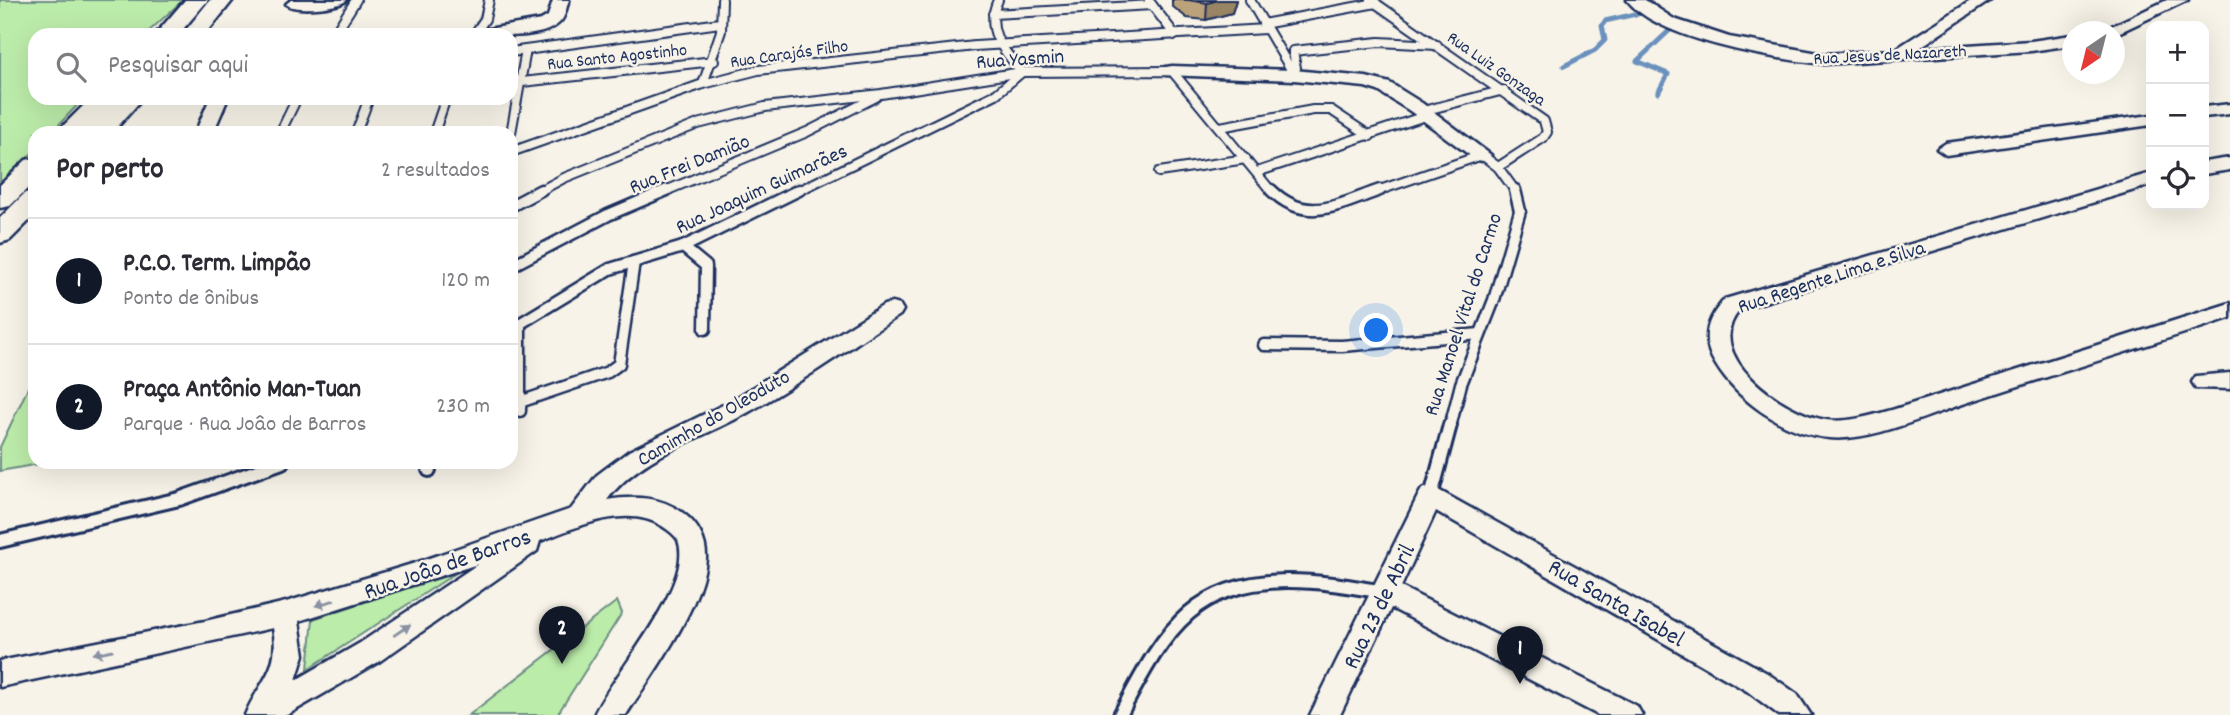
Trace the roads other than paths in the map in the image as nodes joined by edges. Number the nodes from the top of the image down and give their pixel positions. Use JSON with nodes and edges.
{"nodes":[{"id":1,"x":197,"y":0,"type":"edge"},
{"id":2,"x":222,"y":0,"type":"edge"},
{"id":3,"x":340,"y":0,"type":"edge"},
{"id":4,"x":356,"y":0,"type":"edge"},
{"id":5,"x":489,"y":0,"type":"edge"},
{"id":6,"x":561,"y":0,"type":"edge"},
{"id":7,"x":722,"y":0,"type":"edge"},
{"id":8,"x":998,"y":0,"type":"edge"},
{"id":9,"x":1250,"y":0,"type":"edge"},
{"id":10,"x":1635,"y":0,"type":"edge"},
{"id":11,"x":1983,"y":0,"type":"edge"},
{"id":12,"x":2180,"y":0,"type":"edge"},
{"id":13,"x":1150,"y":2,"type":"edge"},
{"id":14,"x":1374,"y":2,"type":"edge"},
{"id":15,"x":294,"y":4,"type":"dead end"},
{"id":16,"x":993,"y":14,"type":"junction"},
{"id":17,"x":720,"y":23,"type":"junction"},
{"id":18,"x":2125,"y":24,"type":"edge"},
{"id":19,"x":1265,"y":27,"type":"junction"},
{"id":20,"x":172,"y":28,"type":"edge"},
{"id":21,"x":199,"y":28,"type":"edge"},
{"id":22,"x":338,"y":28,"type":"edge"},
{"id":23,"x":479,"y":28,"type":"edge"},
{"id":24,"x":518,"y":29,"type":"edge"},
{"id":25,"x":1175,"y":35,"type":"junction"},
{"id":26,"x":2062,"y":42,"type":"edge"},
{"id":27,"x":1000,"y":45,"type":"junction"},
{"id":28,"x":1437,"y":45,"type":"junction"},
{"id":29,"x":526,"y":50,"type":"junction"},
{"id":30,"x":518,"y":51,"type":"edge"},
{"id":31,"x":1900,"y":53,"type":"junction"},
{"id":32,"x":714,"y":61,"type":"junction"},
{"id":33,"x":1172,"y":71,"type":"junction"},
{"id":34,"x":1022,"y":72,"type":"junction"},
{"id":35,"x":1292,"y":72,"type":"junction"},
{"id":36,"x":523,"y":82,"type":"junction"},
{"id":37,"x":703,"y":84,"type":"junction"},
{"id":38,"x":1504,"y":90,"type":"junction"},
{"id":39,"x":881,"y":94,"type":"junction"},
{"id":40,"x":518,"y":103,"type":"edge"},
{"id":41,"x":98,"y":105,"type":"edge"},
{"id":42,"x":124,"y":105,"type":"edge"},
{"id":43,"x":216,"y":105,"type":"edge"},
{"id":44,"x":294,"y":105,"type":"edge"},
{"id":45,"x":366,"y":105,"type":"edge"},
{"id":46,"x":444,"y":105,"type":"edge"},
{"id":47,"x":518,"y":105,"type":"edge"},
{"id":48,"x":2230,"y":109,"type":"edge"},
{"id":49,"x":2209,"y":111,"type":"edge"},
{"id":50,"x":1425,"y":113,"type":"junction"},
{"id":51,"x":2146,"y":121,"type":"edge"},
{"id":52,"x":76,"y":126,"type":"edge"},
{"id":53,"x":105,"y":126,"type":"edge"},
{"id":54,"x":207,"y":126,"type":"edge"},
{"id":55,"x":283,"y":126,"type":"edge"},
{"id":56,"x":359,"y":126,"type":"edge"},
{"id":57,"x":437,"y":126,"type":"edge"},
{"id":58,"x":513,"y":126,"type":"edge"},
{"id":59,"x":1220,"y":127,"type":"junction"},
{"id":60,"x":1370,"y":136,"type":"junction"},
{"id":61,"x":1946,"y":149,"type":"dead end"},
{"id":62,"x":518,"y":150,"type":"edge"},
{"id":63,"x":1482,"y":155,"type":"junction"},
{"id":64,"x":1246,"y":159,"type":"junction"},
{"id":65,"x":2230,"y":164,"type":"edge"},
{"id":66,"x":1497,"y":167,"type":"junction"},
{"id":67,"x":2209,"y":167,"type":"edge"},
{"id":68,"x":1159,"y":172,"type":"dead end"},
{"id":69,"x":1258,"y":172,"type":"junction"},
{"id":70,"x":2146,"y":180,"type":"edge"},
{"id":71,"x":21,"y":194,"type":"edge"},
{"id":72,"x":518,"y":202,"type":"edge"},
{"id":73,"x":0,"y":234,"type":"edge"},
{"id":74,"x":683,"y":247,"type":"junction"},
{"id":75,"x":518,"y":262,"type":"edge"},
{"id":76,"x":634,"y":262,"type":"junction"},
{"id":77,"x":892,"y":310,"type":"dead end"},
{"id":78,"x":2230,"y":310,"type":"edge"},
{"id":79,"x":518,"y":324,"type":"edge"},
{"id":80,"x":705,"y":329,"type":"dead end"},
{"id":81,"x":1480,"y":334,"type":"junction"},
{"id":82,"x":1264,"y":345,"type":"dead end"},
{"id":83,"x":518,"y":375,"type":"edge"},
{"id":84,"x":2230,"y":381,"type":"edge"},
{"id":85,"x":2204,"y":382,"type":"dead end"},
{"id":86,"x":265,"y":469,"type":"edge"},
{"id":87,"x":1431,"y":496,"type":"junction"},
{"id":88,"x":581,"y":515,"type":"junction"},
{"id":89,"x":526,"y":540,"type":"junction"},
{"id":90,"x":0,"y":541,"type":"edge"},
{"id":91,"x":1386,"y":592,"type":"junction"},
{"id":92,"x":283,"y":614,"type":"junction"},
{"id":93,"x":0,"y":674,"type":"edge"},
{"id":94,"x":1330,"y":713,"type":"edge"},
{"id":95,"x":260,"y":715,"type":"edge"},
{"id":96,"x":609,"y":715,"type":"edge"},
{"id":97,"x":1120,"y":715,"type":"edge"},
{"id":98,"x":1627,"y":715,"type":"edge"},
{"id":99,"x":1796,"y":715,"type":"edge"}],
"edges":[{"from":1,"to":20,"type":"street"},
{"from":2,"to":21,"type":"street"},
{"from":3,"to":15,"type":"street"},
{"from":4,"to":22,"type":"lane"},
{"from":5,"to":23,"type":"lane"},
{"from":6,"to":24,"type":"street"},
{"from":7,"to":17,"type":"lane"},
{"from":8,"to":16,"type":"lane"},
{"from":9,"to":19,"type":"lane"},
{"from":10,"to":31,"type":"street","name":"Rua Jesus de Nazareth"},
{"from":11,"to":31,"type":"street"},
{"from":12,"to":18,"type":"street"},
{"from":13,"to":16,"type":"lane"},
{"from":13,"to":25,"type":"lane"},
{"from":14,"to":19,"type":"lane","name":"Rua Carajás Filho"},
{"from":14,"to":28,"type":"lane","name":"Rua Luiz Gonzaga"},
{"from":16,"to":27,"type":"lane"},
{"from":17,"to":29,"type":"lane"},
{"from":17,"to":32,"type":"lane"},
{"from":19,"to":25,"type":"lane","name":"Rua Carajás Filho"},
{"from":19,"to":35,"type":"lane"},
{"from":25,"to":27,"type":"lane","name":"Rua Carajás Filho"},
{"from":26,"to":31,"type":"street","name":"Rua Jesus de Nazareth"},
{"from":27,"to":34,"type":"lane"},
{"from":27,"to":37,"type":"lane","name":"Rua Carajás Filho"},
{"from":28,"to":35,"type":"lane"},
{"from":28,"to":38,"type":"lane","name":"Rua Luiz Gonzaga"},
{"from":29,"to":30,"type":"lane"},
{"from":29,"to":36,"type":"lane"},
{"from":32,"to":36,"type":"lane","name":"Rua Santo Agostinho"},
{"from":32,"to":37,"type":"lane"},
{"from":33,"to":34,"type":"lane","name":"Rua Yasmin"},
{"from":33,"to":35,"type":"street","name":"Rua Manoel Vital do Carmo"},
{"from":33,"to":59,"type":"lane"},
{"from":34,"to":39,"type":"lane","name":"Rua Yasmin"},
{"from":34,"to":74,"type":"lane","name":"Rua Joaquim Guimarães"},
{"from":35,"to":50,"type":"street","name":"Rua Manoel Vital do Carmo"},
{"from":36,"to":40,"type":"lane"},
{"from":37,"to":62,"type":"lane","name":"Rua Carajás Filho"},
{"from":38,"to":50,"type":"lane"},
{"from":38,"to":66,"type":"lane","name":"Rua Luiz Gonzaga"},
{"from":39,"to":72,"type":"lane","name":"Rua Yasmin"},
{"from":39,"to":75,"type":"lane","name":"Rua Frei Damião"},
{"from":41,"to":52,"type":"street"},
{"from":42,"to":53,"type":"street"},
{"from":43,"to":54,"type":"street"},
{"from":44,"to":55,"type":"lane"},
{"from":45,"to":56,"type":"lane"},
{"from":46,"to":57,"type":"lane"},
{"from":47,"to":58,"type":"lane"},
{"from":48,"to":49,"type":"street"},
{"from":50,"to":60,"type":"lane"},
{"from":50,"to":63,"type":"street","name":"Rua Manoel Vital do Carmo"},
{"from":51,"to":61,"type":"street"},
{"from":59,"to":60,"type":"lane"},
{"from":59,"to":64,"type":"lane"},
{"from":60,"to":69,"type":"lane"},
{"from":63,"to":66,"type":"lane","name":"Rua Manoel Vital do Carmo"},
{"from":63,"to":69,"type":"lane"},
{"from":64,"to":68,"type":"lane"},
{"from":64,"to":69,"type":"lane"},
{"from":65,"to":67,"type":"street"},
{"from":66,"to":81,"type":"lane","name":"Rua Manoel Vital do Carmo"},
{"from":70,"to":78,"type":"street","name":"Rua Regente Lima e Silva"},
{"from":71,"to":73,"type":"street"},
{"from":74,"to":76,"type":"lane","name":"Rua Joaquim Guimarães"},
{"from":74,"to":80,"type":"lane"},
{"from":76,"to":79,"type":"lane","name":"Rua Joaquim Guimarães"},
{"from":76,"to":83,"type":"lane"},
{"from":77,"to":88,"type":"street","name":"Camimho do Oleoduto"},
{"from":81,"to":82,"type":"lane"},
{"from":81,"to":87,"type":"lane","name":"Rua Manoel Vital do Carmo"},
{"from":84,"to":85,"type":"street"},
{"from":86,"to":90,"type":"lane"},
{"from":87,"to":91,"type":"street","name":"Rua 23 de Abril"},
{"from":87,"to":99,"type":"street","name":"Rua Santa Isabel"},
{"from":88,"to":89,"type":"street","name":"Rua Joâo de Barros"},
{"from":88,"to":96,"type":"street","name":"Rua Joâo de Barros"},
{"from":89,"to":92,"type":"street","name":"Rua Joâo de Barros","one_way":true},
{"from":95,"to":89,"type":"street","name":"Rua Joâo de Barros","one_way":true},
{"from":91,"to":94,"type":"street","name":"Rua 23 de Abril"},
{"from":91,"to":97,"type":"lane"},
{"from":91,"to":98,"type":"street"},
{"from":92,"to":93,"type":"street","name":"Rua Joâo de Barros","one_way":true},
{"from":92,"to":95,"type":"street"}]}
